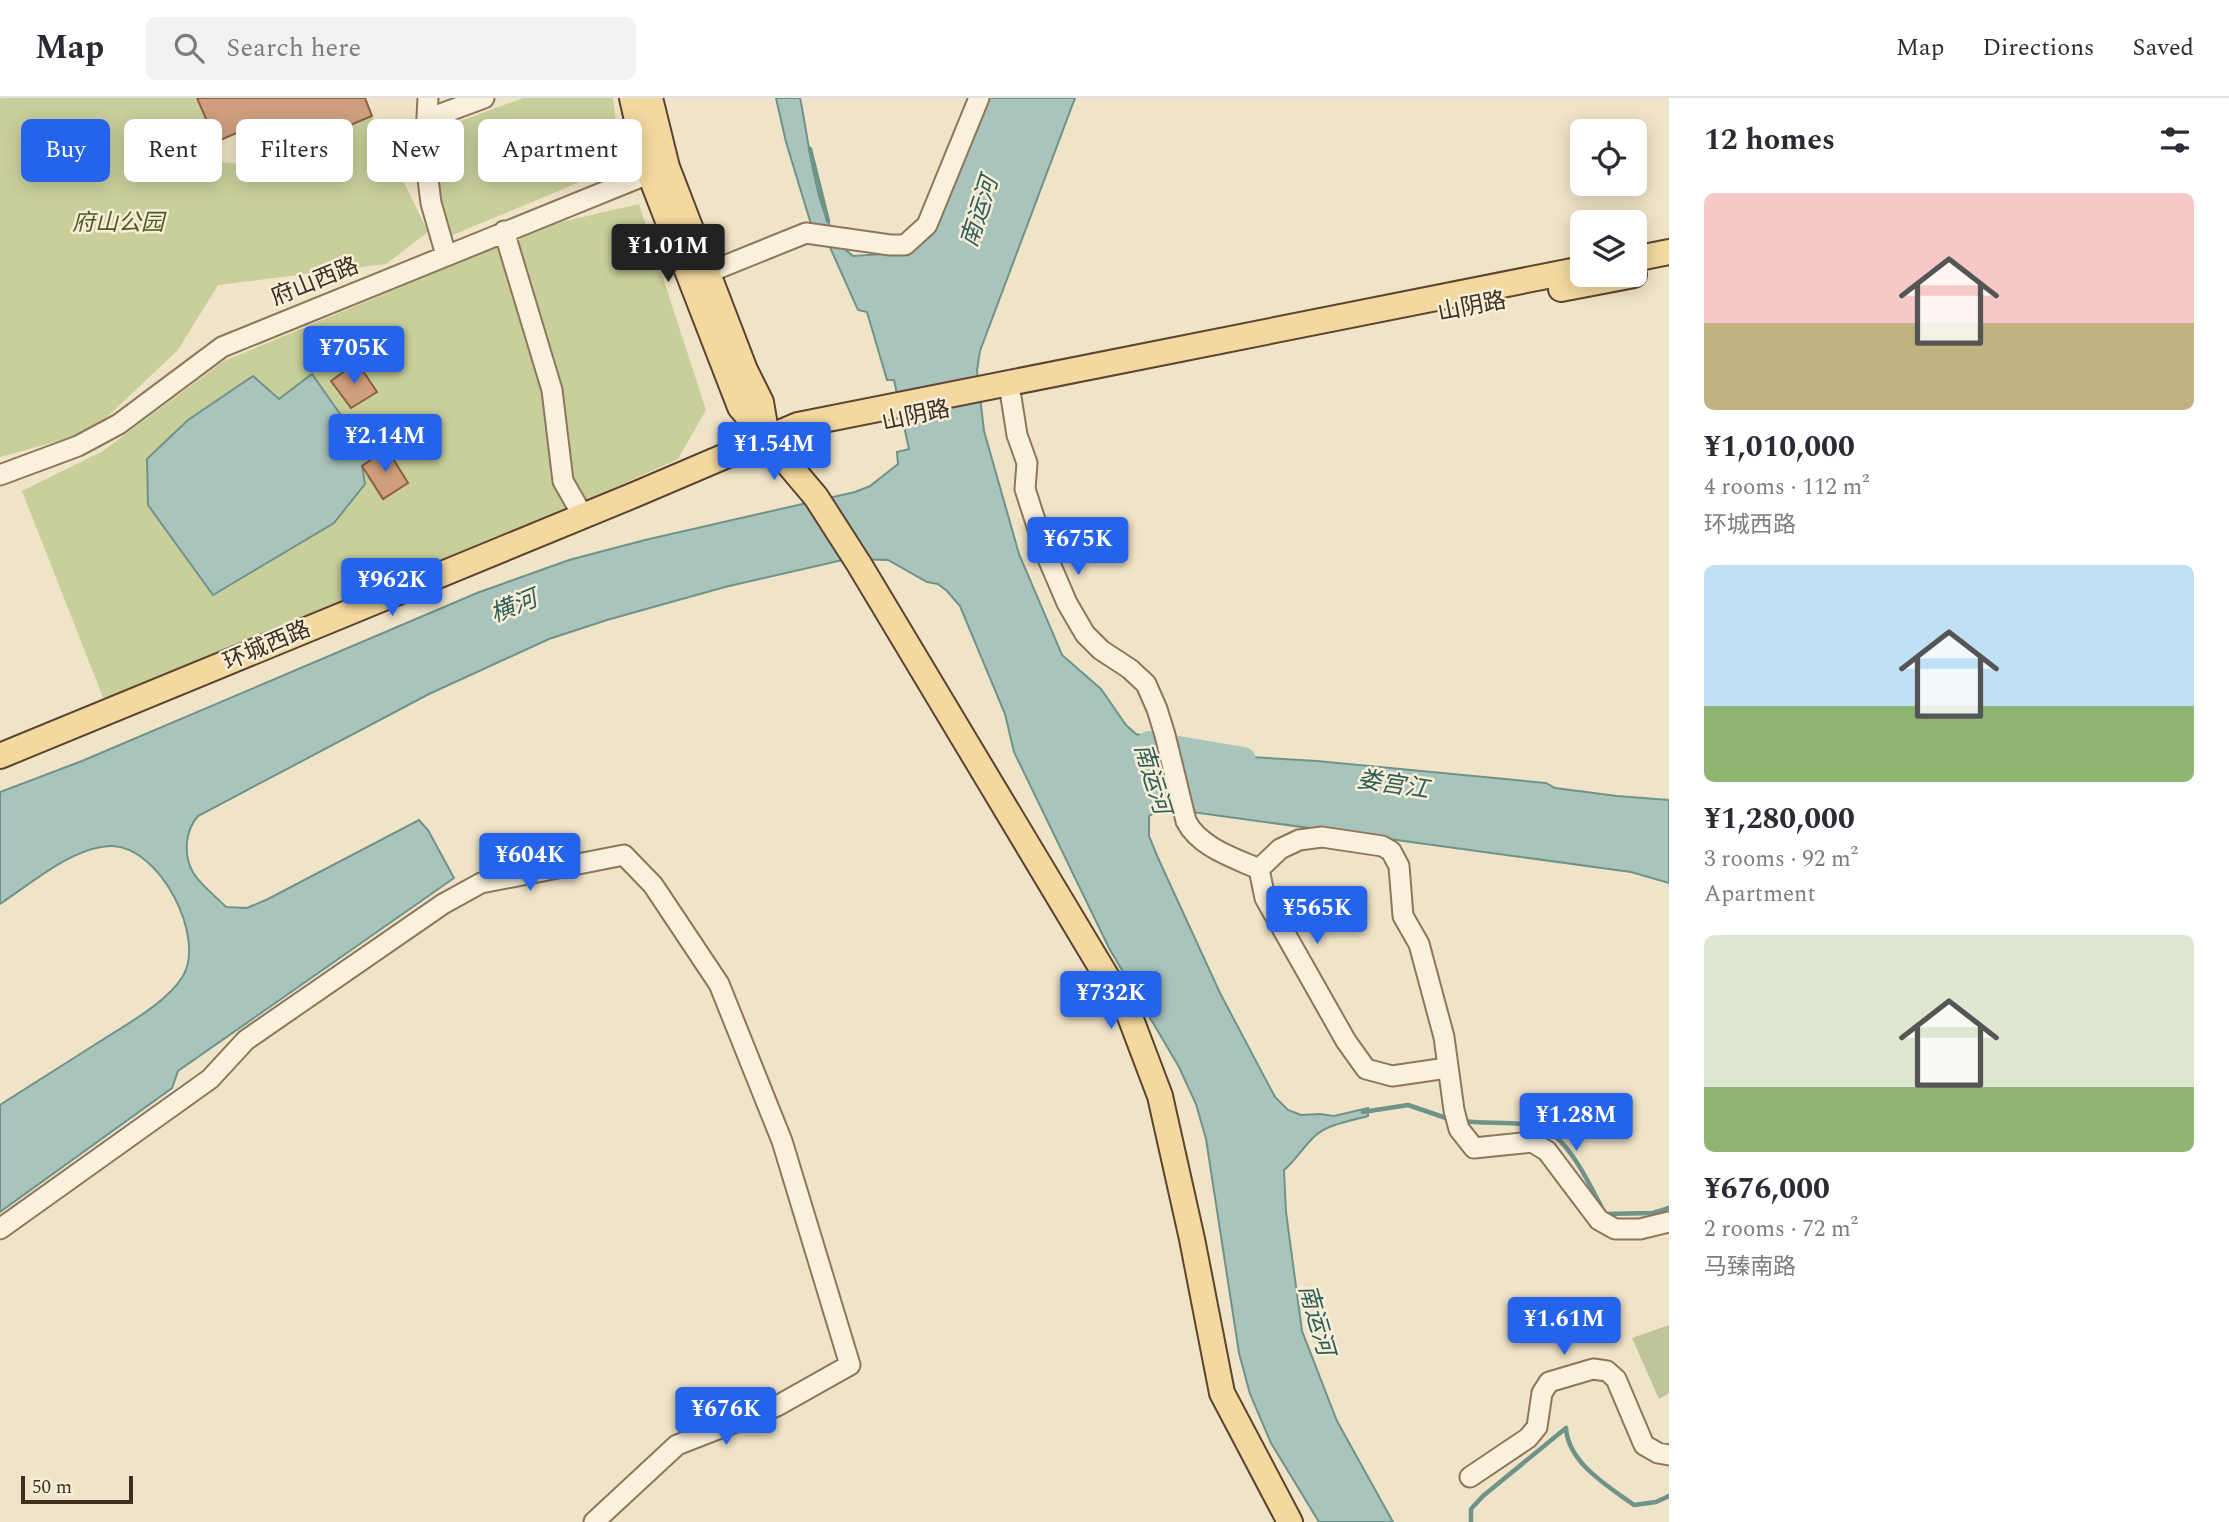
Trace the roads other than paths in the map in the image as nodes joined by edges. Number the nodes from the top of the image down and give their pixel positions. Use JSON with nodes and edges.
{"nodes":[{"id":1,"x":428,"y":98,"type":"edge"},
{"id":2,"x":484,"y":98,"type":"edge"},
{"id":3,"x":632,"y":98,"type":"edge"},
{"id":4,"x":650,"y":98,"type":"edge"},
{"id":5,"x":979,"y":98,"type":"edge"},
{"id":6,"x":427,"y":119,"type":"joint"},
{"id":7,"x":658,"y":169,"type":"junction"},
{"id":8,"x":429,"y":182,"type":"edge"},
{"id":9,"x":504,"y":231,"type":"junction"},
{"id":10,"x":1669,"y":252,"type":"edge"},
{"id":11,"x":446,"y":255,"type":"junction"},
{"id":12,"x":1647,"y":256,"type":"edge"},
{"id":13,"x":1669,"y":268,"type":"edge"},
{"id":14,"x":1647,"y":272,"type":"edge"},
{"id":15,"x":707,"y":273,"type":"junction"},
{"id":16,"x":1570,"y":273,"type":"edge"},
{"id":17,"x":1573,"y":287,"type":"edge"},
{"id":18,"x":981,"y":396,"type":"junction"},
{"id":19,"x":1011,"y":397,"type":"junction"},
{"id":20,"x":767,"y":438,"type":"junction"},
{"id":21,"x":0,"y":475,"type":"edge"},
{"id":22,"x":583,"y":516,"type":"junction"},
{"id":23,"x":0,"y":756,"type":"edge"},
{"id":24,"x":1259,"y":869,"type":"junction"},
{"id":25,"x":1447,"y":1068,"type":"junction"},
{"id":26,"x":1669,"y":1222,"type":"edge"},
{"id":27,"x":0,"y":1229,"type":"edge"},
{"id":28,"x":1669,"y":1455,"type":"edge"},
{"id":29,"x":1470,"y":1476,"type":"dead end"},
{"id":30,"x":594,"y":1522,"type":"edge"},
{"id":31,"x":1290,"y":1522,"type":"edge"}],
"edges":[{"from":1,"to":6,"type":"street"},
{"from":2,"to":6,"type":"street"},
{"from":3,"to":7,"type":"main road"},
{"from":4,"to":7,"type":"main road"},
{"from":5,"to":15,"type":"street"},
{"from":7,"to":9,"type":"street","name":"府山西路"},
{"from":7,"to":15,"type":"main road"},
{"from":7,"to":20,"type":"main road"},
{"from":8,"to":11,"type":"street"},
{"from":9,"to":11,"type":"street","name":"府山西路"},
{"from":9,"to":22,"type":"street"},
{"from":10,"to":12,"type":"main road"},
{"from":11,"to":21,"type":"street","name":"府山西路"},
{"from":13,"to":14,"type":"main road","name":"山阴路"},
{"from":15,"to":20,"type":"main road"},
{"from":16,"to":18,"type":"main road","name":"山阴路"},
{"from":17,"to":19,"type":"main road","name":"山阴路"},
{"from":18,"to":19,"type":"main road","name":"山阴路"},
{"from":18,"to":20,"type":"main road","name":"山阴路"},
{"from":19,"to":24,"type":"street"},
{"from":20,"to":22,"type":"main road","name":"环城西路"},
{"from":20,"to":31,"type":"main road"},
{"from":22,"to":23,"type":"main road","name":"环城西路"},
{"from":24,"to":25,"type":"street"},
{"from":24,"to":25,"type":"street"},
{"from":25,"to":26,"type":"street"},
{"from":27,"to":30,"type":"street"},
{"from":28,"to":29,"type":"street"}]}
